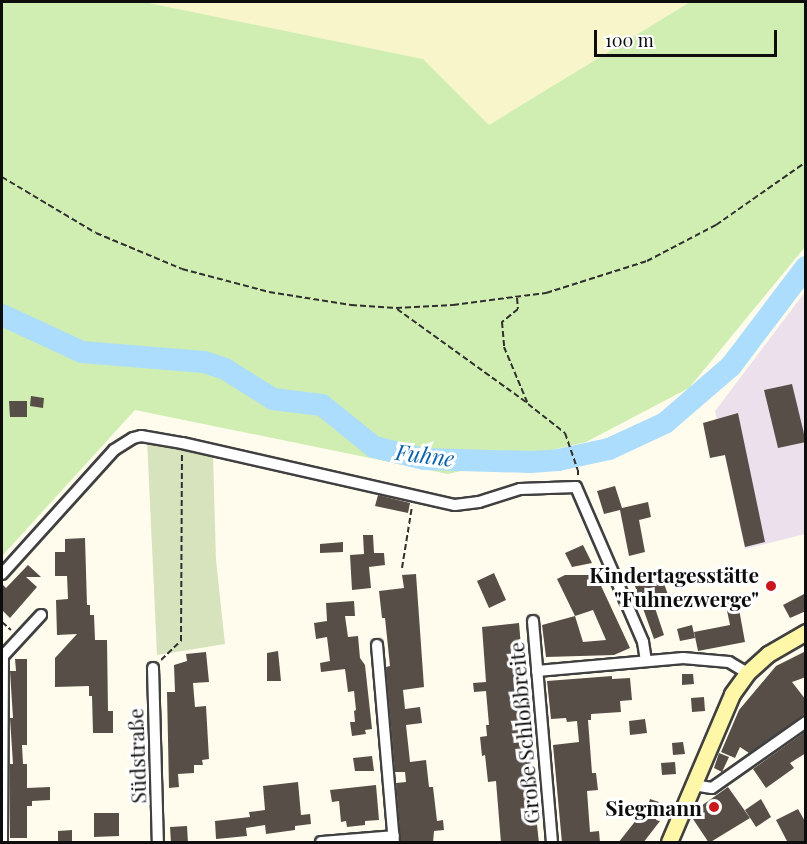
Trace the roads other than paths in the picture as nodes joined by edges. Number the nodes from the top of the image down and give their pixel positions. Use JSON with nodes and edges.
{"nodes":[{"id":1,"x":2,"y":574,"type":"edge"},
{"id":2,"x":41,"y":615,"type":"dead end"},
{"id":3,"x":533,"y":621,"type":"dead end"},
{"id":4,"x":806,"y":632,"type":"edge"},
{"id":5,"x":377,"y":645,"type":"dead end"},
{"id":6,"x":646,"y":660,"type":"junction"},
{"id":7,"x":153,"y":668,"type":"road end"},
{"id":8,"x":537,"y":671,"type":"junction"},
{"id":9,"x":747,"y":674,"type":"junction"},
{"id":10,"x":806,"y":722,"type":"edge"},
{"id":11,"x":693,"y":785,"type":"junction"},
{"id":12,"x":394,"y":839,"type":"edge"},
{"id":13,"x":2,"y":843,"type":"edge"},
{"id":14,"x":158,"y":843,"type":"edge"},
{"id":15,"x":321,"y":843,"type":"edge"},
{"id":16,"x":552,"y":843,"type":"edge"},
{"id":17,"x":669,"y":843,"type":"edge"}],
"edges":[{"from":1,"to":6,"type":"street"},
{"from":2,"to":13,"type":"street"},
{"from":3,"to":8,"type":"street","name":"Große Schloßbreite"},
{"from":4,"to":9,"type":"main road"},
{"from":5,"to":12,"type":"street"},
{"from":6,"to":8,"type":"street"},
{"from":6,"to":9,"type":"street"},
{"from":7,"to":14,"type":"street","name":"Südstraße"},
{"from":8,"to":16,"type":"street","name":"Große Schloßbreite"},
{"from":9,"to":11,"type":"main road"},
{"from":10,"to":11,"type":"street"},
{"from":11,"to":17,"type":"main road"},
{"from":12,"to":15,"type":"street"}]}
